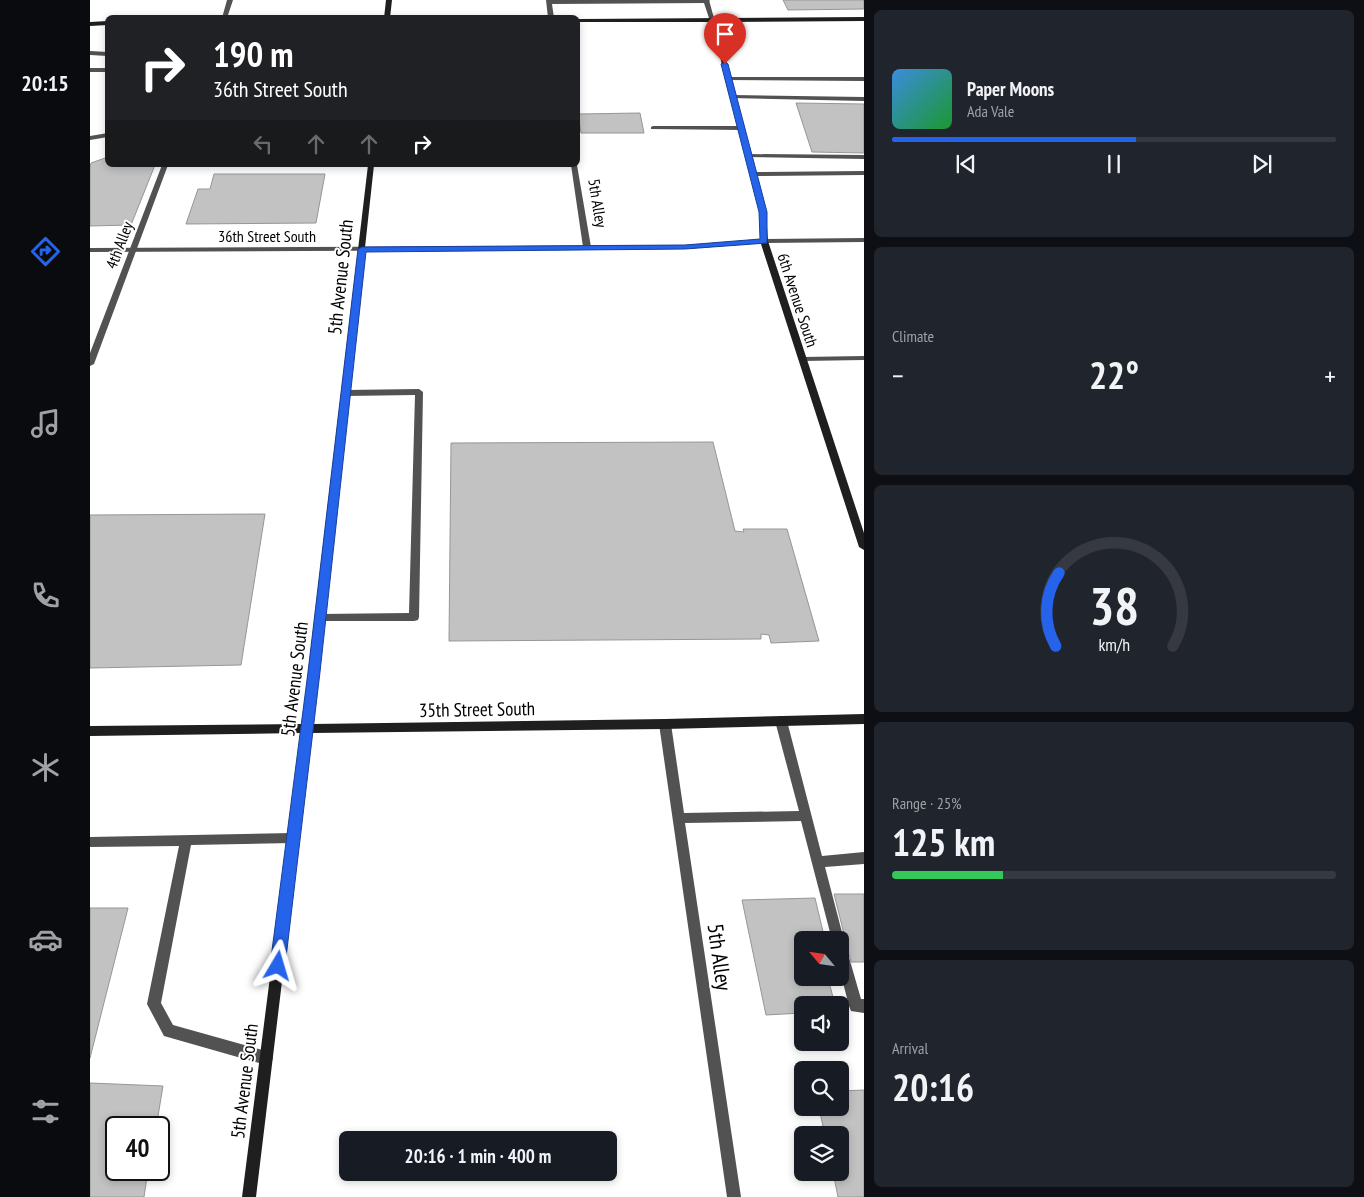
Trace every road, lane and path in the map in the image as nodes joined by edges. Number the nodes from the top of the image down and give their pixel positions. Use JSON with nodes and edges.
{"nodes":[{"id":1,"x":230,"y":0,"type":"edge"},
{"id":2,"x":389,"y":0,"type":"edge"},
{"id":3,"x":706,"y":0,"type":"edge"},
{"id":4,"x":549,"y":1,"type":"edge"},
{"id":5,"x":225,"y":15,"type":"edge"},
{"id":6,"x":387,"y":15,"type":"edge"},
{"id":7,"x":551,"y":15,"type":"edge"},
{"id":8,"x":864,"y":19,"type":"edge"},
{"id":9,"x":580,"y":21,"type":"edge"},
{"id":10,"x":714,"y":21,"type":"junction"},
{"id":11,"x":105,"y":23,"type":"edge"},
{"id":12,"x":90,"y":24,"type":"edge"},
{"id":13,"x":90,"y":53,"type":"edge"},
{"id":14,"x":105,"y":54,"type":"edge"},
{"id":15,"x":90,"y":70,"type":"edge"},
{"id":16,"x":105,"y":70,"type":"edge"},
{"id":17,"x":728,"y":79,"type":"junction"},
{"id":18,"x":864,"y":79,"type":"edge"},
{"id":19,"x":733,"y":97,"type":"junction"},
{"id":20,"x":864,"y":99,"type":"edge"},
{"id":21,"x":653,"y":128,"type":"dead end"},
{"id":22,"x":741,"y":128,"type":"junction"},
{"id":23,"x":105,"y":136,"type":"edge"},
{"id":24,"x":90,"y":138,"type":"edge"},
{"id":25,"x":748,"y":156,"type":"junction"},
{"id":26,"x":864,"y":157,"type":"edge"},
{"id":27,"x":164,"y":167,"type":"edge"},
{"id":28,"x":371,"y":167,"type":"edge"},
{"id":29,"x":574,"y":167,"type":"edge"},
{"id":30,"x":864,"y":173,"type":"edge"},
{"id":31,"x":753,"y":174,"type":"junction"},
{"id":32,"x":864,"y":240,"type":"edge"},
{"id":33,"x":764,"y":241,"type":"junction"},
{"id":34,"x":587,"y":247,"type":"junction"},
{"id":35,"x":132,"y":249,"type":"junction"},
{"id":36,"x":362,"y":249,"type":"junction"},
{"id":37,"x":90,"y":250,"type":"edge"},
{"id":38,"x":864,"y":358,"type":"edge"},
{"id":39,"x":802,"y":359,"type":"junction"},
{"id":40,"x":90,"y":364,"type":"edge"},
{"id":41,"x":346,"y":393,"type":"junction"},
{"id":42,"x":864,"y":547,"type":"edge"},
{"id":43,"x":320,"y":618,"type":"junction"},
{"id":44,"x":864,"y":718,"type":"edge"},
{"id":45,"x":782,"y":721,"type":"junction"},
{"id":46,"x":665,"y":724,"type":"junction"},
{"id":47,"x":307,"y":730,"type":"junction"},
{"id":48,"x":90,"y":731,"type":"edge"},
{"id":49,"x":806,"y":816,"type":"junction"},
{"id":50,"x":679,"y":818,"type":"junction"},
{"id":51,"x":293,"y":838,"type":"junction"},
{"id":52,"x":186,"y":840,"type":"junction"},
{"id":53,"x":90,"y":842,"type":"edge"},
{"id":54,"x":864,"y":858,"type":"edge"},
{"id":55,"x":818,"y":862,"type":"junction"},
{"id":56,"x":836,"y":931,"type":"edge"},
{"id":57,"x":849,"y":980,"type":"edge"},
{"id":58,"x":864,"y":1006,"type":"edge"},
{"id":59,"x":266,"y":1058,"type":"junction"},
{"id":60,"x":249,"y":1197,"type":"edge"},
{"id":61,"x":734,"y":1197,"type":"edge"}],
"edges":[{"from":1,"to":5,"type":"street"},
{"from":2,"to":6,"type":"street"},
{"from":3,"to":4,"type":"street"},
{"from":3,"to":10,"type":"street","name":"6th Avenue South"},
{"from":4,"to":7,"type":"street"},
{"from":8,"to":10,"type":"street"},
{"from":9,"to":10,"type":"street"},
{"from":10,"to":17,"type":"street","name":"6th Avenue South"},
{"from":11,"to":12,"type":"street"},
{"from":13,"to":14,"type":"street"},
{"from":15,"to":16,"type":"street"},
{"from":17,"to":18,"type":"street"},
{"from":17,"to":19,"type":"street","name":"6th Avenue South"},
{"from":19,"to":20,"type":"street"},
{"from":19,"to":22,"type":"street","name":"6th Avenue South"},
{"from":21,"to":22,"type":"street"},
{"from":22,"to":25,"type":"street","name":"6th Avenue South"},
{"from":23,"to":24,"type":"street"},
{"from":25,"to":26,"type":"street"},
{"from":25,"to":31,"type":"street","name":"6th Avenue South"},
{"from":27,"to":35,"type":"street","name":"4th Alley"},
{"from":28,"to":36,"type":"street","name":"5th Avenue South"},
{"from":29,"to":34,"type":"street","name":"5th Alley"},
{"from":30,"to":31,"type":"street"},
{"from":31,"to":33,"type":"street","name":"6th Avenue South"},
{"from":32,"to":33,"type":"street","name":"36th Street South"},
{"from":33,"to":34,"type":"street","name":"36th Street South"},
{"from":33,"to":39,"type":"street","name":"6th Avenue South"},
{"from":34,"to":36,"type":"street","name":"36th Street South"},
{"from":35,"to":36,"type":"street","name":"36th Street South"},
{"from":35,"to":37,"type":"street","name":"36th Street South"},
{"from":35,"to":40,"type":"street","name":"4th Alley"},
{"from":36,"to":41,"type":"street","name":"5th Avenue South"},
{"from":38,"to":39,"type":"street"},
{"from":39,"to":42,"type":"street","name":"6th Avenue South"},
{"from":41,"to":43,"type":"street","name":"5th Avenue South"},
{"from":41,"to":43,"type":"street"},
{"from":43,"to":47,"type":"street","name":"5th Avenue South"},
{"from":44,"to":45,"type":"street","name":"35th Street South"},
{"from":45,"to":46,"type":"street","name":"35th Street South"},
{"from":45,"to":49,"type":"street"},
{"from":46,"to":47,"type":"street","name":"35th Street South"},
{"from":46,"to":50,"type":"street","name":"5th Alley"},
{"from":47,"to":48,"type":"street","name":"35th Street South"},
{"from":47,"to":51,"type":"street","name":"5th Avenue South"},
{"from":49,"to":50,"type":"street"},
{"from":49,"to":55,"type":"street"},
{"from":50,"to":61,"type":"street","name":"5th Alley"},
{"from":51,"to":52,"type":"street"},
{"from":51,"to":59,"type":"street","name":"5th Avenue South"},
{"from":52,"to":53,"type":"street"},
{"from":52,"to":59,"type":"street"},
{"from":54,"to":55,"type":"street"},
{"from":55,"to":56,"type":"street"},
{"from":57,"to":58,"type":"street"},
{"from":59,"to":60,"type":"street","name":"5th Avenue South"}]}
